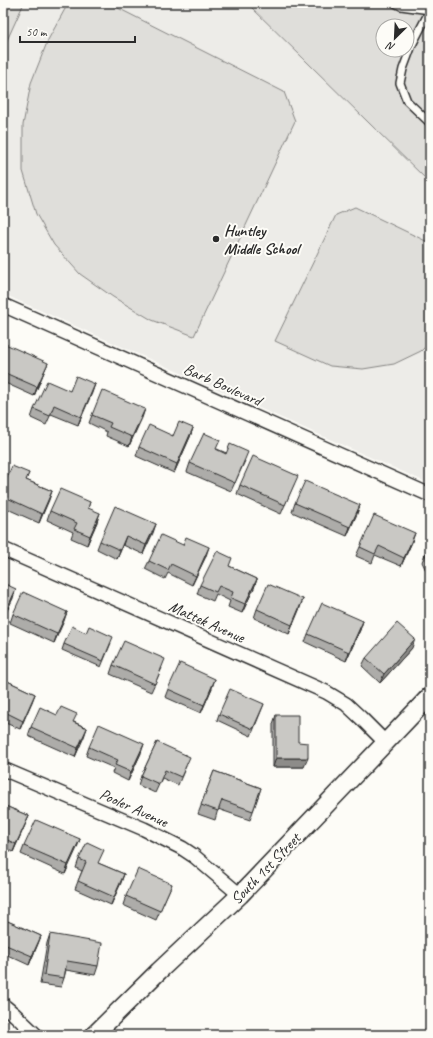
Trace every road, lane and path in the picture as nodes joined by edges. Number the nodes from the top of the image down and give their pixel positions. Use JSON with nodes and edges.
{"nodes":[{"id":1,"x":395,"y":3,"type":"edge"},
{"id":2,"x":430,"y":10,"type":"edge"},
{"id":3,"x":430,"y":123,"type":"edge"},
{"id":4,"x":3,"y":305,"type":"edge"},
{"id":5,"x":430,"y":495,"type":"edge"},
{"id":6,"x":3,"y":549,"type":"edge"},
{"id":7,"x":430,"y":696,"type":"edge"},
{"id":8,"x":385,"y":742,"type":"junction"},
{"id":9,"x":3,"y":769,"type":"edge"},
{"id":10,"x":240,"y":896,"type":"junction"},
{"id":11,"x":3,"y":1005,"type":"edge"},
{"id":12,"x":36,"y":1035,"type":"edge"},
{"id":13,"x":94,"y":1035,"type":"edge"}],
"edges":[{"from":1,"to":2,"type":"lane"},
{"from":2,"to":3,"type":"lane"},
{"from":4,"to":5,"type":"street","name":"Barb Boulevard"},
{"from":6,"to":8,"type":"street","name":"Mattek Avenue"},
{"from":7,"to":8,"type":"street","name":"South 1st Street"},
{"from":8,"to":10,"type":"street","name":"South 1st Street"},
{"from":9,"to":10,"type":"street","name":"Pooler Avenue"},
{"from":10,"to":13,"type":"street","name":"South 1st Street"},
{"from":11,"to":12,"type":"street"}]}
